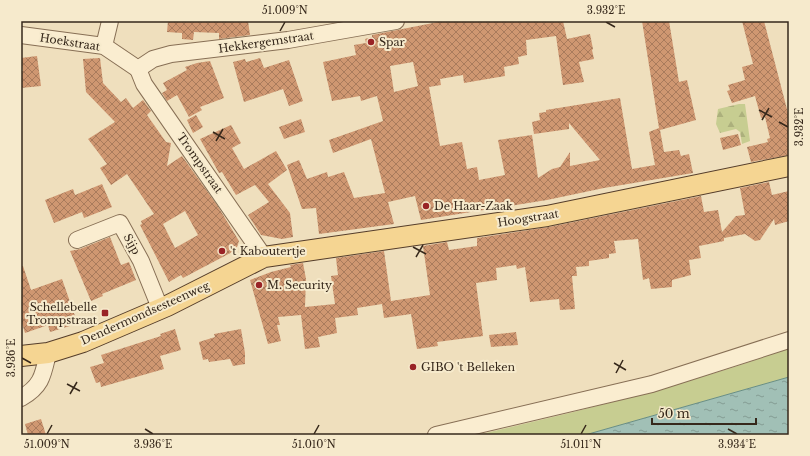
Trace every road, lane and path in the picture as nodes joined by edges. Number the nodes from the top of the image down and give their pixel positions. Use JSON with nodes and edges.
{"nodes":[{"id":1,"x":110,"y":21,"type":"edge"},
{"id":2,"x":396,"y":21,"type":"edge"},
{"id":3,"x":21,"y":35,"type":"edge"},
{"id":4,"x":104,"y":46,"type":"junction"},
{"id":5,"x":138,"y":69,"type":"junction"},
{"id":6,"x":789,"y":166,"type":"edge"},
{"id":7,"x":77,"y":240,"type":"dead end"},
{"id":8,"x":264,"y":257,"type":"junction"},
{"id":9,"x":160,"y":308,"type":"junction"},
{"id":10,"x":789,"y":340,"type":"edge"},
{"id":11,"x":48,"y":354,"type":"junction"},
{"id":12,"x":21,"y":356,"type":"edge"},
{"id":13,"x":21,"y":398,"type":"edge"},
{"id":14,"x":436,"y":435,"type":"edge"}],
"edges":[{"from":1,"to":4,"type":"street"},
{"from":2,"to":5,"type":"street","name":"Hekkergemstraat"},
{"from":3,"to":4,"type":"street","name":"Hoekstraat"},
{"from":4,"to":5,"type":"street","name":"Hoekstraat"},
{"from":5,"to":8,"type":"street","name":"Trompstraat"},
{"from":6,"to":8,"type":"main road","name":"Hoogstraat"},
{"from":7,"to":9,"type":"street","name":"Sijp"},
{"from":8,"to":9,"type":"main road","name":"Dendermondsesteenweg"},
{"from":9,"to":11,"type":"main road","name":"Dendermondsesteenweg"},
{"from":10,"to":14,"type":"street"},
{"from":11,"to":12,"type":"main road","name":"Dendermondsesteenweg"},
{"from":11,"to":13,"type":"street"}]}
